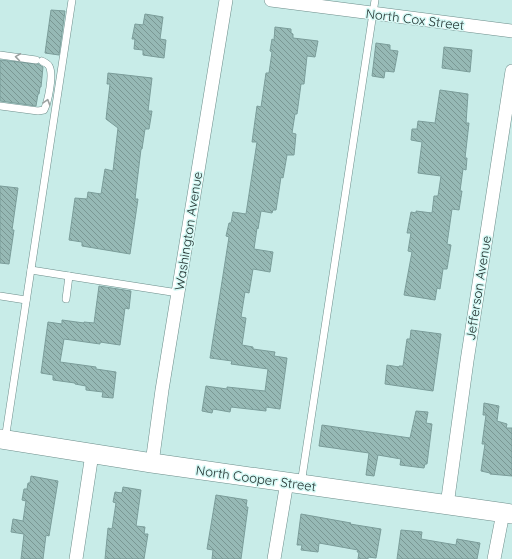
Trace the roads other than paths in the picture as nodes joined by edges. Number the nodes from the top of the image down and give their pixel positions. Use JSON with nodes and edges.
{"nodes":[{"id":1,"x":72,"y":0,"type":"edge"},
{"id":2,"x":226,"y":0,"type":"edge"},
{"id":3,"x":271,"y":0,"type":"edge"},
{"id":4,"x":375,"y":0,"type":"edge"},
{"id":5,"x":373,"y":13,"type":"junction"},
{"id":6,"x":512,"y":31,"type":"edge"},
{"id":7,"x":0,"y":55,"type":"edge"},
{"id":8,"x":512,"y":70,"type":"edge"},
{"id":9,"x":0,"y":106,"type":"edge"},
{"id":10,"x":31,"y":270,"type":"junction"},
{"id":11,"x":69,"y":276,"type":"junction"},
{"id":12,"x":178,"y":293,"type":"junction"},
{"id":13,"x":0,"y":296,"type":"edge"},
{"id":14,"x":66,"y":299,"type":"dead end"},
{"id":15,"x":26,"y":300,"type":"junction"},
{"id":16,"x":3,"y":439,"type":"edge"},
{"id":17,"x":92,"y":454,"type":"junction"},
{"id":18,"x":152,"y":463,"type":"junction"},
{"id":19,"x":294,"y":483,"type":"junction"},
{"id":20,"x":447,"y":505,"type":"junction"},
{"id":21,"x":507,"y":514,"type":"edge"},
{"id":22,"x":76,"y":559,"type":"edge"},
{"id":23,"x":274,"y":559,"type":"edge"},
{"id":24,"x":494,"y":559,"type":"edge"}],
"edges":[{"from":1,"to":10,"type":"lane"},
{"from":2,"to":12,"type":"street","name":"Washington Avenue"},
{"from":3,"to":5,"type":"street","name":"North Cox Street"},
{"from":4,"to":5,"type":"lane"},
{"from":5,"to":6,"type":"street","name":"North Cox Street"},
{"from":5,"to":19,"type":"lane"},
{"from":9,"to":7,"type":"lane","one_way":true},
{"from":8,"to":20,"type":"street","name":"Jefferson Avenue"},
{"from":10,"to":11,"type":"lane"},
{"from":10,"to":15,"type":"lane"},
{"from":11,"to":12,"type":"lane"},
{"from":11,"to":14,"type":"lane"},
{"from":12,"to":18,"type":"street","name":"Washington Avenue"},
{"from":13,"to":15,"type":"lane"},
{"from":15,"to":16,"type":"lane"},
{"from":16,"to":17,"type":"street","name":"North Cooper Street"},
{"from":17,"to":18,"type":"street","name":"North Cooper Street"},
{"from":17,"to":22,"type":"street"},
{"from":18,"to":19,"type":"street","name":"North Cooper Street"},
{"from":19,"to":20,"type":"street","name":"North Cooper Street"},
{"from":19,"to":23,"type":"street"},
{"from":20,"to":21,"type":"street","name":"North Cooper Street"},
{"from":21,"to":24,"type":"street"}]}
